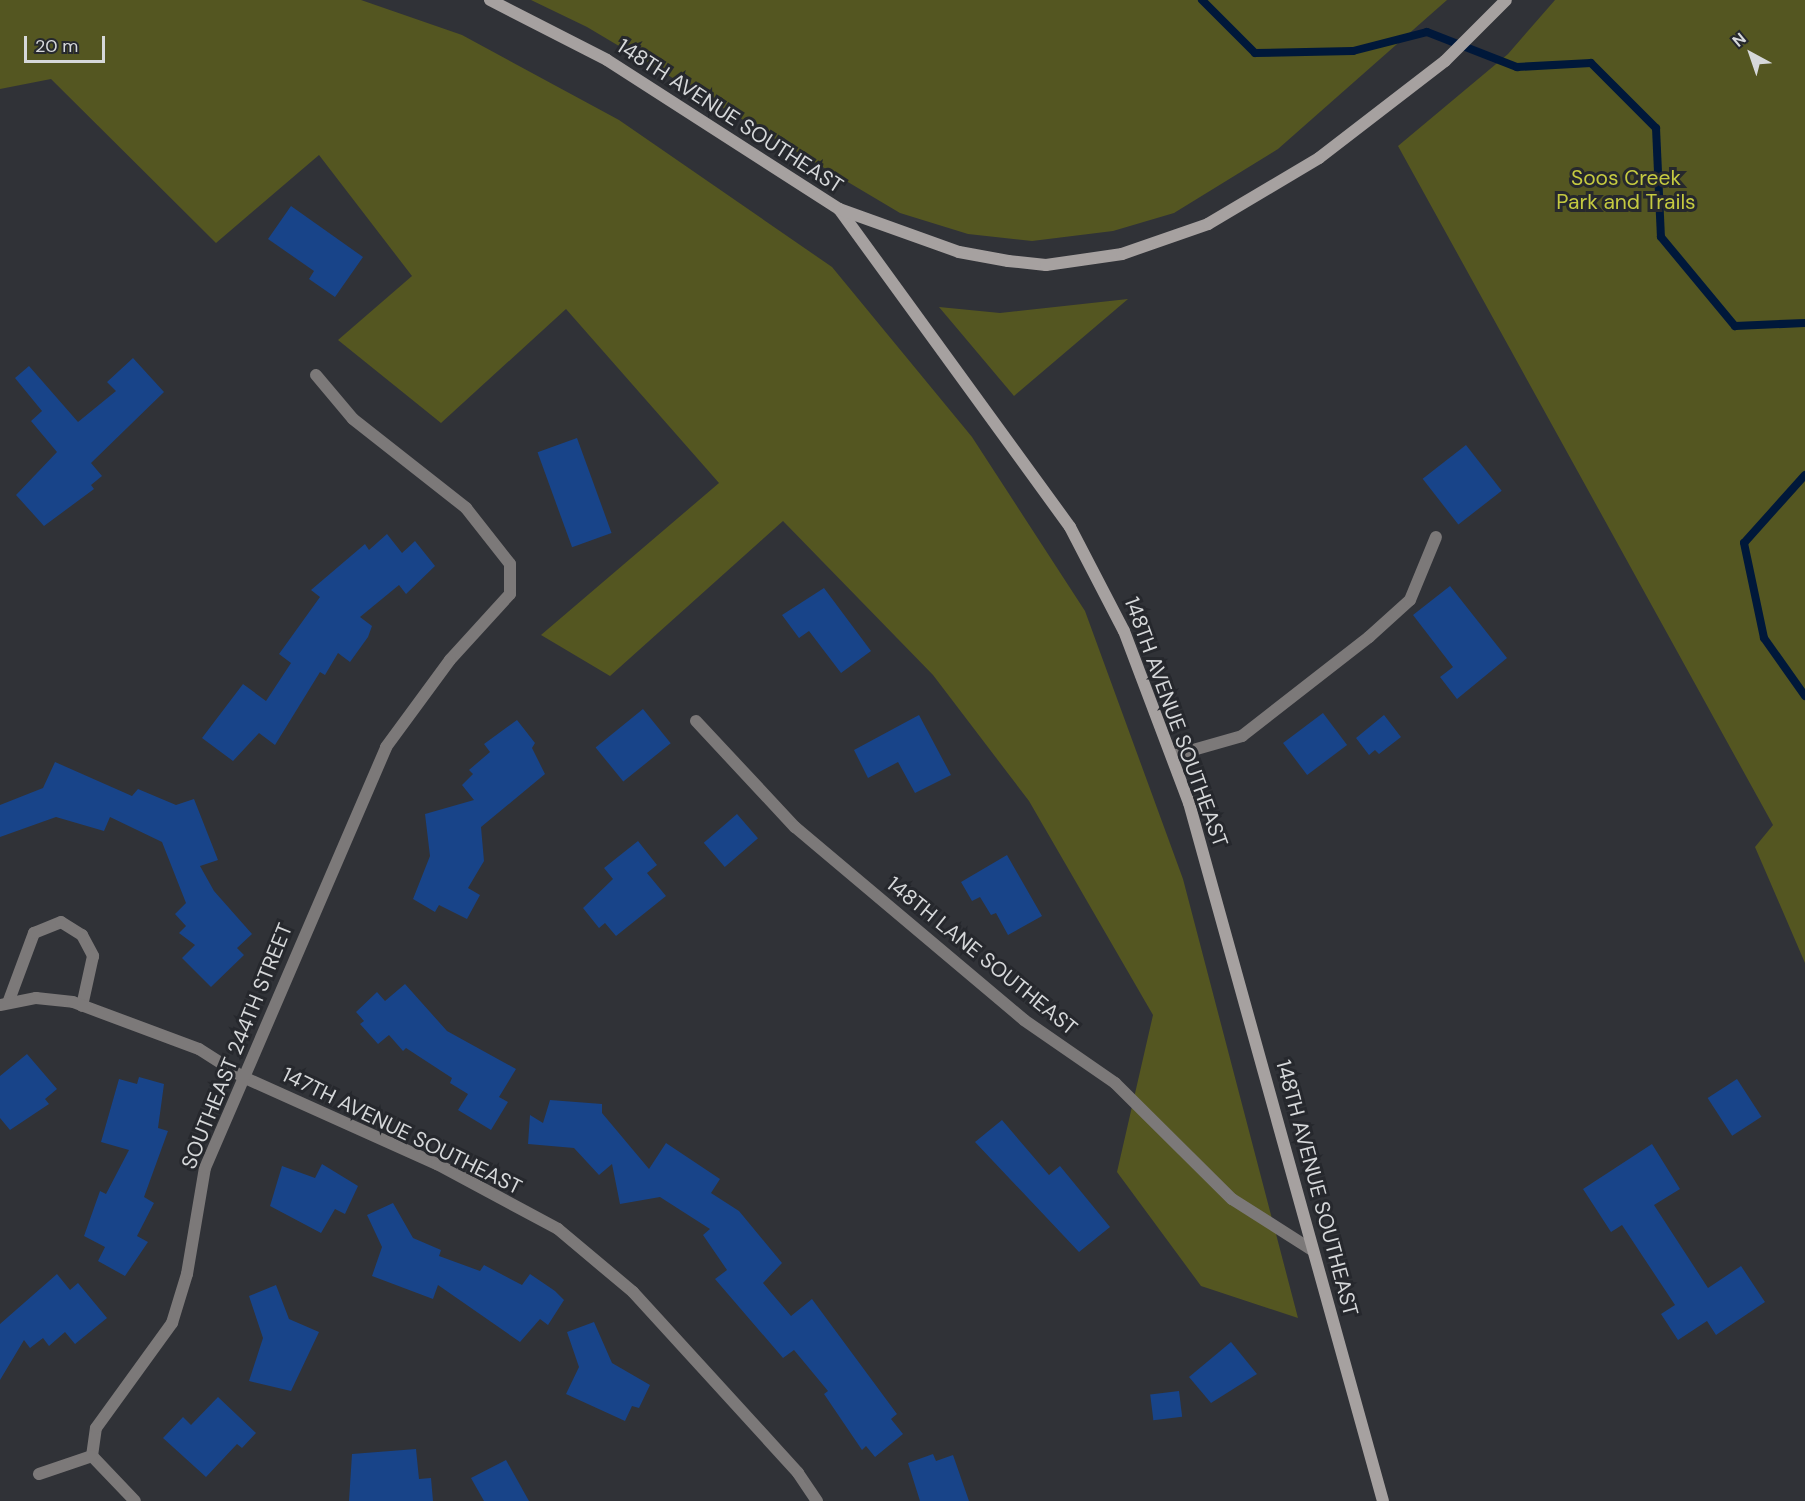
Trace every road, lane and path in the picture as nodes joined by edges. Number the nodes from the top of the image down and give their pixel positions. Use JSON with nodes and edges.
{"nodes":[{"id":1,"x":490,"y":0,"type":"edge"},
{"id":2,"x":1506,"y":0,"type":"edge"},
{"id":3,"x":839,"y":208,"type":"junction"},
{"id":4,"x":316,"y":375,"type":"dead end"},
{"id":5,"x":1436,"y":537,"type":"dead end"},
{"id":6,"x":696,"y":721,"type":"dead end"},
{"id":7,"x":1172,"y":756,"type":"junction"},
{"id":8,"x":4,"y":1004,"type":"edge"},
{"id":9,"x":82,"y":1005,"type":"junction"},
{"id":10,"x":243,"y":1077,"type":"junction"},
{"id":11,"x":1312,"y":1250,"type":"junction"},
{"id":12,"x":92,"y":1456,"type":"junction"},
{"id":13,"x":39,"y":1474,"type":"dead end"},
{"id":14,"x":135,"y":1501,"type":"edge"},
{"id":15,"x":817,"y":1501,"type":"edge"},
{"id":16,"x":1383,"y":1501,"type":"edge"}],
"edges":[{"from":1,"to":3,"type":"street","name":"148TH AVENUE SOUTHEAST"},
{"from":2,"to":3,"type":"street"},
{"from":3,"to":7,"type":"street","name":"148TH AVENUE SOUTHEAST"},
{"from":4,"to":10,"type":"street","name":"SOUTHEAST 244TH STREET"},
{"from":5,"to":7,"type":"street"},
{"from":6,"to":11,"type":"street","name":"148TH LANE SOUTHEAST"},
{"from":7,"to":11,"type":"street","name":"148TH AVENUE SOUTHEAST"},
{"from":8,"to":9,"type":"street","name":"147TH AVENUE SOUTHEAST"},
{"from":8,"to":9,"type":"street","name":"147TH AVENUE SOUTHEAST"},
{"from":9,"to":10,"type":"street","name":"147TH AVENUE SOUTHEAST"},
{"from":10,"to":12,"type":"street","name":"SOUTHEAST 244TH STREET"},
{"from":10,"to":15,"type":"street","name":"147TH AVENUE SOUTHEAST"},
{"from":11,"to":16,"type":"street","name":"148TH AVENUE SOUTHEAST"},
{"from":12,"to":13,"type":"street"},
{"from":12,"to":14,"type":"street"}]}
